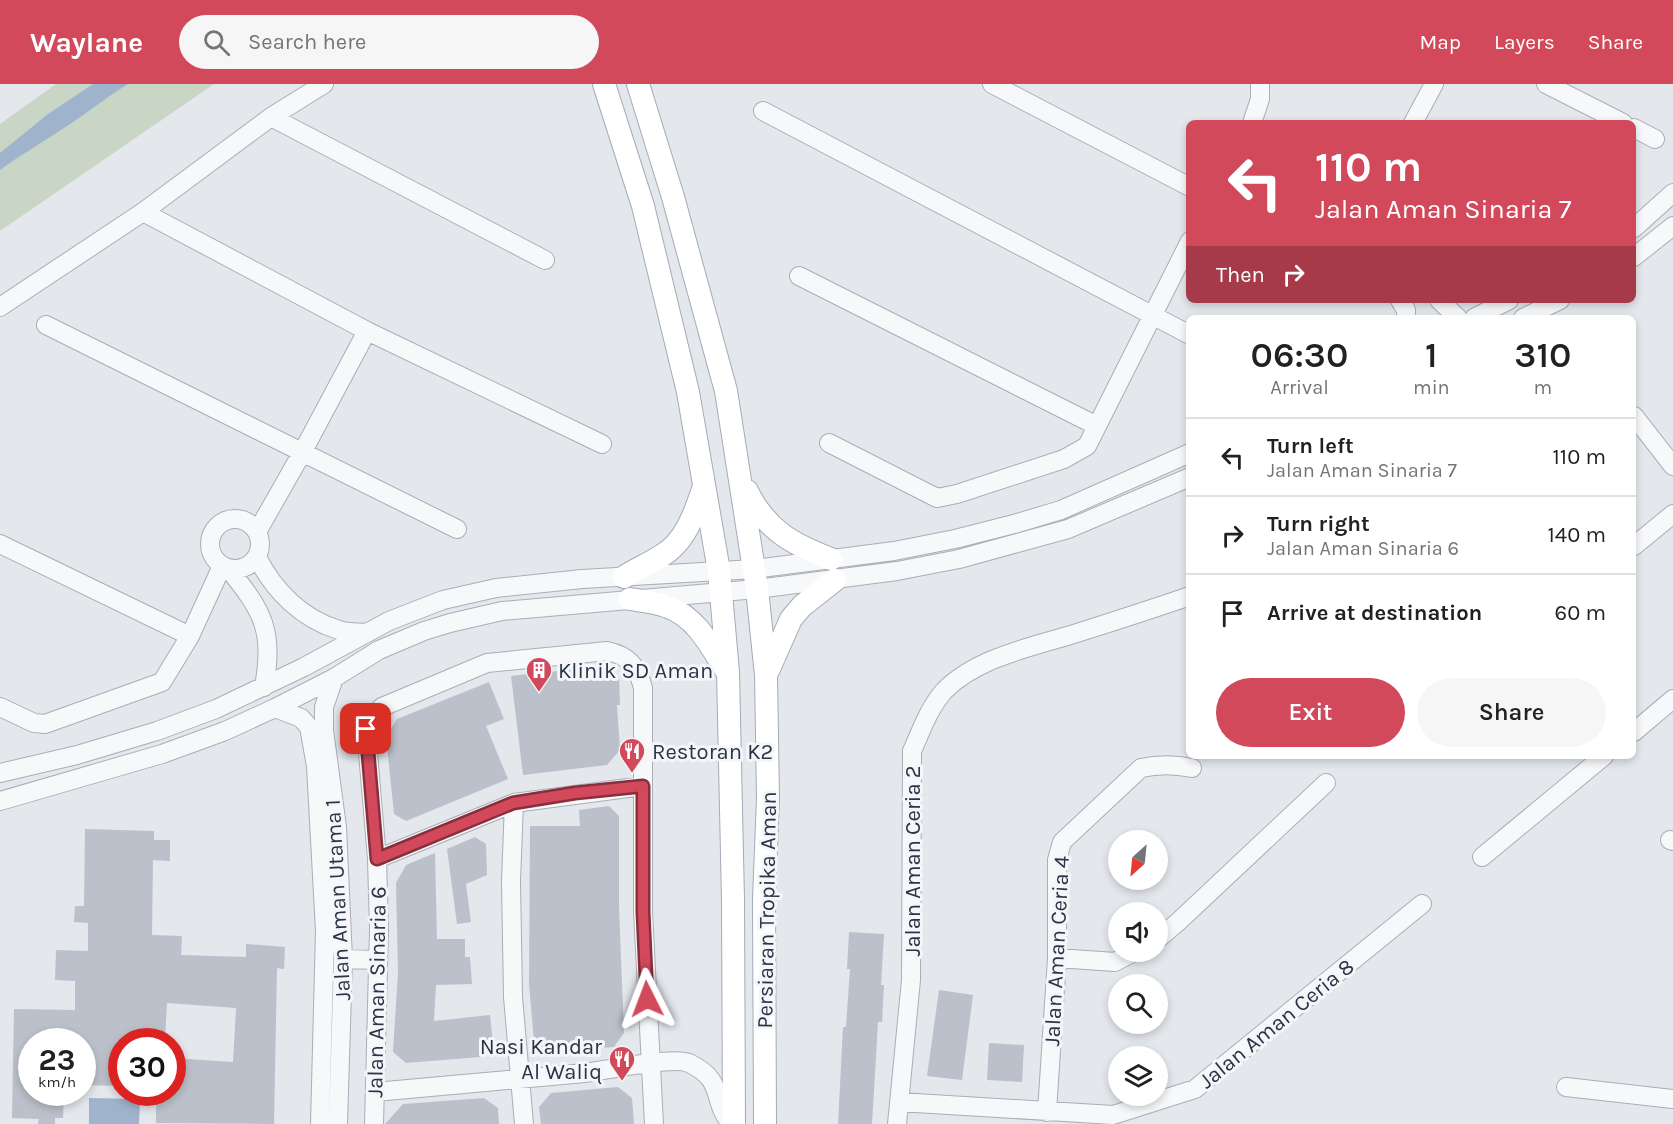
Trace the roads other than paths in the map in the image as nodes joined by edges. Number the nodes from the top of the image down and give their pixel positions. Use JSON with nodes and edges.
{"nodes":[{"id":1,"x":324,"y":84,"type":"edge"},
{"id":2,"x":604,"y":84,"type":"edge"},
{"id":3,"x":638,"y":84,"type":"edge"},
{"id":4,"x":992,"y":84,"type":"edge"},
{"id":5,"x":1260,"y":84,"type":"edge"},
{"id":6,"x":1434,"y":84,"type":"edge"},
{"id":7,"x":1546,"y":84,"type":"edge"},
{"id":8,"x":763,"y":111,"type":"dead end"},
{"id":9,"x":271,"y":117,"type":"junction"},
{"id":10,"x":1252,"y":120,"type":"edge"},
{"id":11,"x":1415,"y":120,"type":"edge"},
{"id":12,"x":1617,"y":120,"type":"edge"},
{"id":13,"x":1636,"y":130,"type":"edge"},
{"id":14,"x":1655,"y":140,"type":"dead end"},
{"id":15,"x":1186,"y":185,"type":"edge"},
{"id":16,"x":1673,"y":193,"type":"edge"},
{"id":17,"x":143,"y":212,"type":"junction"},
{"id":18,"x":1636,"y":226,"type":"edge"},
{"id":19,"x":1673,"y":226,"type":"edge"},
{"id":20,"x":1186,"y":249,"type":"edge"},
{"id":21,"x":1636,"y":255,"type":"edge"},
{"id":22,"x":545,"y":260,"type":"dead end"},
{"id":23,"x":799,"y":276,"type":"dead end"},
{"id":24,"x":1442,"y":303,"type":"edge"},
{"id":25,"x":1503,"y":303,"type":"edge"},
{"id":26,"x":1554,"y":303,"type":"edge"},
{"id":27,"x":0,"y":308,"type":"edge"},
{"id":28,"x":1152,"y":315,"type":"junction"},
{"id":29,"x":1455,"y":315,"type":"edge"},
{"id":30,"x":1480,"y":315,"type":"edge"},
{"id":31,"x":1529,"y":315,"type":"edge"},
{"id":32,"x":46,"y":325,"type":"dead end"},
{"id":33,"x":367,"y":331,"type":"junction"},
{"id":34,"x":1186,"y":333,"type":"edge"},
{"id":35,"x":1636,"y":420,"type":"edge"},
{"id":36,"x":1096,"y":426,"type":"junction"},
{"id":37,"x":829,"y":443,"type":"dead end"},
{"id":38,"x":602,"y":444,"type":"dead end"},
{"id":39,"x":303,"y":451,"type":"junction"},
{"id":40,"x":1186,"y":455,"type":"edge"},
{"id":41,"x":1673,"y":466,"type":"edge"},
{"id":42,"x":739,"y":473,"type":"junction"},
{"id":43,"x":1186,"y":479,"type":"edge"},
{"id":44,"x":703,"y":487,"type":"junction"},
{"id":45,"x":1673,"y":514,"type":"edge"},
{"id":46,"x":457,"y":529,"type":"dead end"},
{"id":47,"x":257,"y":532,"type":"junction"},
{"id":48,"x":0,"y":544,"type":"edge"},
{"id":49,"x":1636,"y":544,"type":"edge"},
{"id":50,"x":256,"y":557,"type":"junction"},
{"id":51,"x":225,"y":567,"type":"junction"},
{"id":52,"x":833,"y":570,"type":"junction"},
{"id":53,"x":624,"y":577,"type":"junction"},
{"id":54,"x":755,"y":579,"type":"junction"},
{"id":55,"x":720,"y":581,"type":"junction"},
{"id":56,"x":1186,"y":597,"type":"edge"},
{"id":57,"x":630,"y":599,"type":"junction"},
{"id":58,"x":367,"y":633,"type":"junction"},
{"id":59,"x":189,"y":636,"type":"junction"},
{"id":60,"x":728,"y":672,"type":"junction"},
{"id":61,"x":766,"y":675,"type":"junction"},
{"id":62,"x":334,"y":678,"type":"junction"},
{"id":63,"x":264,"y":687,"type":"junction"},
{"id":64,"x":1673,"y":699,"type":"edge"},
{"id":65,"x":0,"y":707,"type":"edge"},
{"id":66,"x":275,"y":708,"type":"junction"},
{"id":67,"x":1636,"y":730,"type":"edge"},
{"id":68,"x":1600,"y":759,"type":"edge"},
{"id":69,"x":1192,"y":768,"type":"dead end"},
{"id":70,"x":0,"y":773,"type":"edge"},
{"id":71,"x":1326,"y":783,"type":"dead end"},
{"id":72,"x":643,"y":786,"type":"junction"},
{"id":73,"x":0,"y":801,"type":"edge"},
{"id":74,"x":513,"y":803,"type":"junction"},
{"id":75,"x":1482,"y":857,"type":"dead end"},
{"id":76,"x":377,"y":859,"type":"junction"},
{"id":77,"x":1422,"y":904,"type":"dead end"},
{"id":78,"x":1168,"y":930,"type":"edge"},
{"id":79,"x":325,"y":931,"type":"junction"},
{"id":80,"x":1057,"y":958,"type":"junction"},
{"id":81,"x":343,"y":959,"type":"junction"},
{"id":82,"x":378,"y":960,"type":"junction"},
{"id":83,"x":1108,"y":962,"type":"edge"},
{"id":84,"x":323,"y":979,"type":"junction"},
{"id":85,"x":650,"y":1064,"type":"junction"},
{"id":86,"x":520,"y":1078,"type":"junction"},
{"id":87,"x":1566,"y":1087,"type":"dead end"},
{"id":88,"x":375,"y":1092,"type":"junction"},
{"id":89,"x":1673,"y":1099,"type":"edge"},
{"id":90,"x":899,"y":1102,"type":"junction"},
{"id":91,"x":1047,"y":1112,"type":"junction"},
{"id":92,"x":320,"y":1124,"type":"edge"},
{"id":93,"x":338,"y":1124,"type":"edge"},
{"id":94,"x":374,"y":1124,"type":"edge"},
{"id":95,"x":524,"y":1124,"type":"edge"},
{"id":96,"x":654,"y":1124,"type":"edge"},
{"id":97,"x":732,"y":1124,"type":"edge"},
{"id":98,"x":765,"y":1124,"type":"edge"},
{"id":99,"x":897,"y":1124,"type":"edge"}],
"edges":[{"from":1,"to":9,"type":"street"},
{"from":2,"to":44,"type":"main road","name":"Persiaran Tropika Aman"},
{"from":3,"to":42,"type":"main road","name":"Persiaran Tropika Aman"},
{"from":4,"to":15,"type":"street"},
{"from":5,"to":10,"type":"street"},
{"from":6,"to":11,"type":"street"},
{"from":7,"to":12,"type":"street"},
{"from":8,"to":28,"type":"street"},
{"from":9,"to":17,"type":"street"},
{"from":9,"to":22,"type":"street"},
{"from":13,"to":14,"type":"street"},
{"from":16,"to":18,"type":"street"},
{"from":17,"to":27,"type":"street"},
{"from":17,"to":33,"type":"street"},
{"from":19,"to":21,"type":"street"},
{"from":20,"to":28,"type":"street"},
{"from":23,"to":36,"type":"street"},
{"from":24,"to":29,"type":"street"},
{"from":25,"to":30,"type":"street"},
{"from":26,"to":31,"type":"street"},
{"from":28,"to":34,"type":"street"},
{"from":28,"to":36,"type":"street"},
{"from":32,"to":39,"type":"street"},
{"from":33,"to":38,"type":"street"},
{"from":33,"to":39,"type":"street"},
{"from":35,"to":41,"type":"street"},
{"from":36,"to":37,"type":"street"},
{"from":39,"to":46,"type":"street"},
{"from":39,"to":47,"type":"street"},
{"from":40,"to":52,"type":"street"},
{"from":42,"to":52,"type":"main road"},
{"from":42,"to":54,"type":"main road","name":"Persiaran Tropika Aman"},
{"from":43,"to":52,"type":"street"},
{"from":44,"to":53,"type":"main road"},
{"from":44,"to":55,"type":"main road","name":"Persiaran Tropika Aman"},
{"from":45,"to":49,"type":"street"},
{"from":47,"to":50,"type":"street"},
{"from":47,"to":51,"type":"street"},
{"from":48,"to":59,"type":"street"},
{"from":50,"to":51,"type":"street"},
{"from":50,"to":58,"type":"street"},
{"from":51,"to":59,"type":"street"},
{"from":51,"to":63,"type":"street"},
{"from":52,"to":54,"type":"street"},
{"from":52,"to":61,"type":"main road"},
{"from":53,"to":55,"type":"street"},
{"from":53,"to":58,"type":"street"},
{"from":54,"to":55,"type":"street"},
{"from":54,"to":61,"type":"main road","name":"Persiaran Tropika Aman"},
{"from":55,"to":57,"type":"street"},
{"from":55,"to":60,"type":"main road","name":"Persiaran Tropika Aman"},
{"from":56,"to":90,"type":"street","name":"Jalan Aman Ceria 2"},
{"from":57,"to":60,"type":"main road"},
{"from":57,"to":62,"type":"street"},
{"from":58,"to":63,"type":"street"},
{"from":59,"to":65,"type":"street"},
{"from":60,"to":97,"type":"main road","name":"Persiaran Tropika Aman"},
{"from":61,"to":98,"type":"main road","name":"Persiaran Tropika Aman"},
{"from":62,"to":66,"type":"street"},
{"from":62,"to":81,"type":"street","name":"Jalan Aman Utama 1"},
{"from":63,"to":70,"type":"street"},
{"from":64,"to":67,"type":"street"},
{"from":66,"to":73,"type":"street"},
{"from":66,"to":79,"type":"street","name":"Jalan Aman Utama 1"},
{"from":68,"to":75,"type":"street"},
{"from":69,"to":80,"type":"street","name":"Jalan Aman Ceria 4"},
{"from":71,"to":78,"type":"street"},
{"from":72,"to":74,"type":"street"},
{"from":72,"to":76,"type":"street","name":"Jalan Aman Sinaria 6"},
{"from":72,"to":85,"type":"street"},
{"from":74,"to":76,"type":"street"},
{"from":74,"to":86,"type":"street"},
{"from":76,"to":82,"type":"street","name":"Jalan Aman Sinaria 6"},
{"from":77,"to":91,"type":"street","name":"Jalan Aman Ceria 8"},
{"from":79,"to":81,"type":"street"},
{"from":79,"to":84,"type":"street","name":"Jalan Aman Utama 1"},
{"from":80,"to":83,"type":"street"},
{"from":80,"to":91,"type":"street","name":"Jalan Aman Ceria 4"},
{"from":81,"to":82,"type":"street"},
{"from":81,"to":84,"type":"street"},
{"from":81,"to":93,"type":"street","name":"Jalan Aman Utama 1"},
{"from":82,"to":88,"type":"street","name":"Jalan Aman Sinaria 6"},
{"from":84,"to":92,"type":"street","name":"Jalan Aman Utama 1"},
{"from":85,"to":86,"type":"street"},
{"from":85,"to":96,"type":"street"},
{"from":85,"to":97,"type":"street"},
{"from":86,"to":88,"type":"street"},
{"from":86,"to":95,"type":"street"},
{"from":87,"to":89,"type":"street"},
{"from":88,"to":94,"type":"street","name":"Jalan Aman Sinaria 6"},
{"from":90,"to":91,"type":"street","name":"Jalan Aman Ceria 8"},
{"from":90,"to":99,"type":"street","name":"Jalan Aman Ceria 2"}]}
